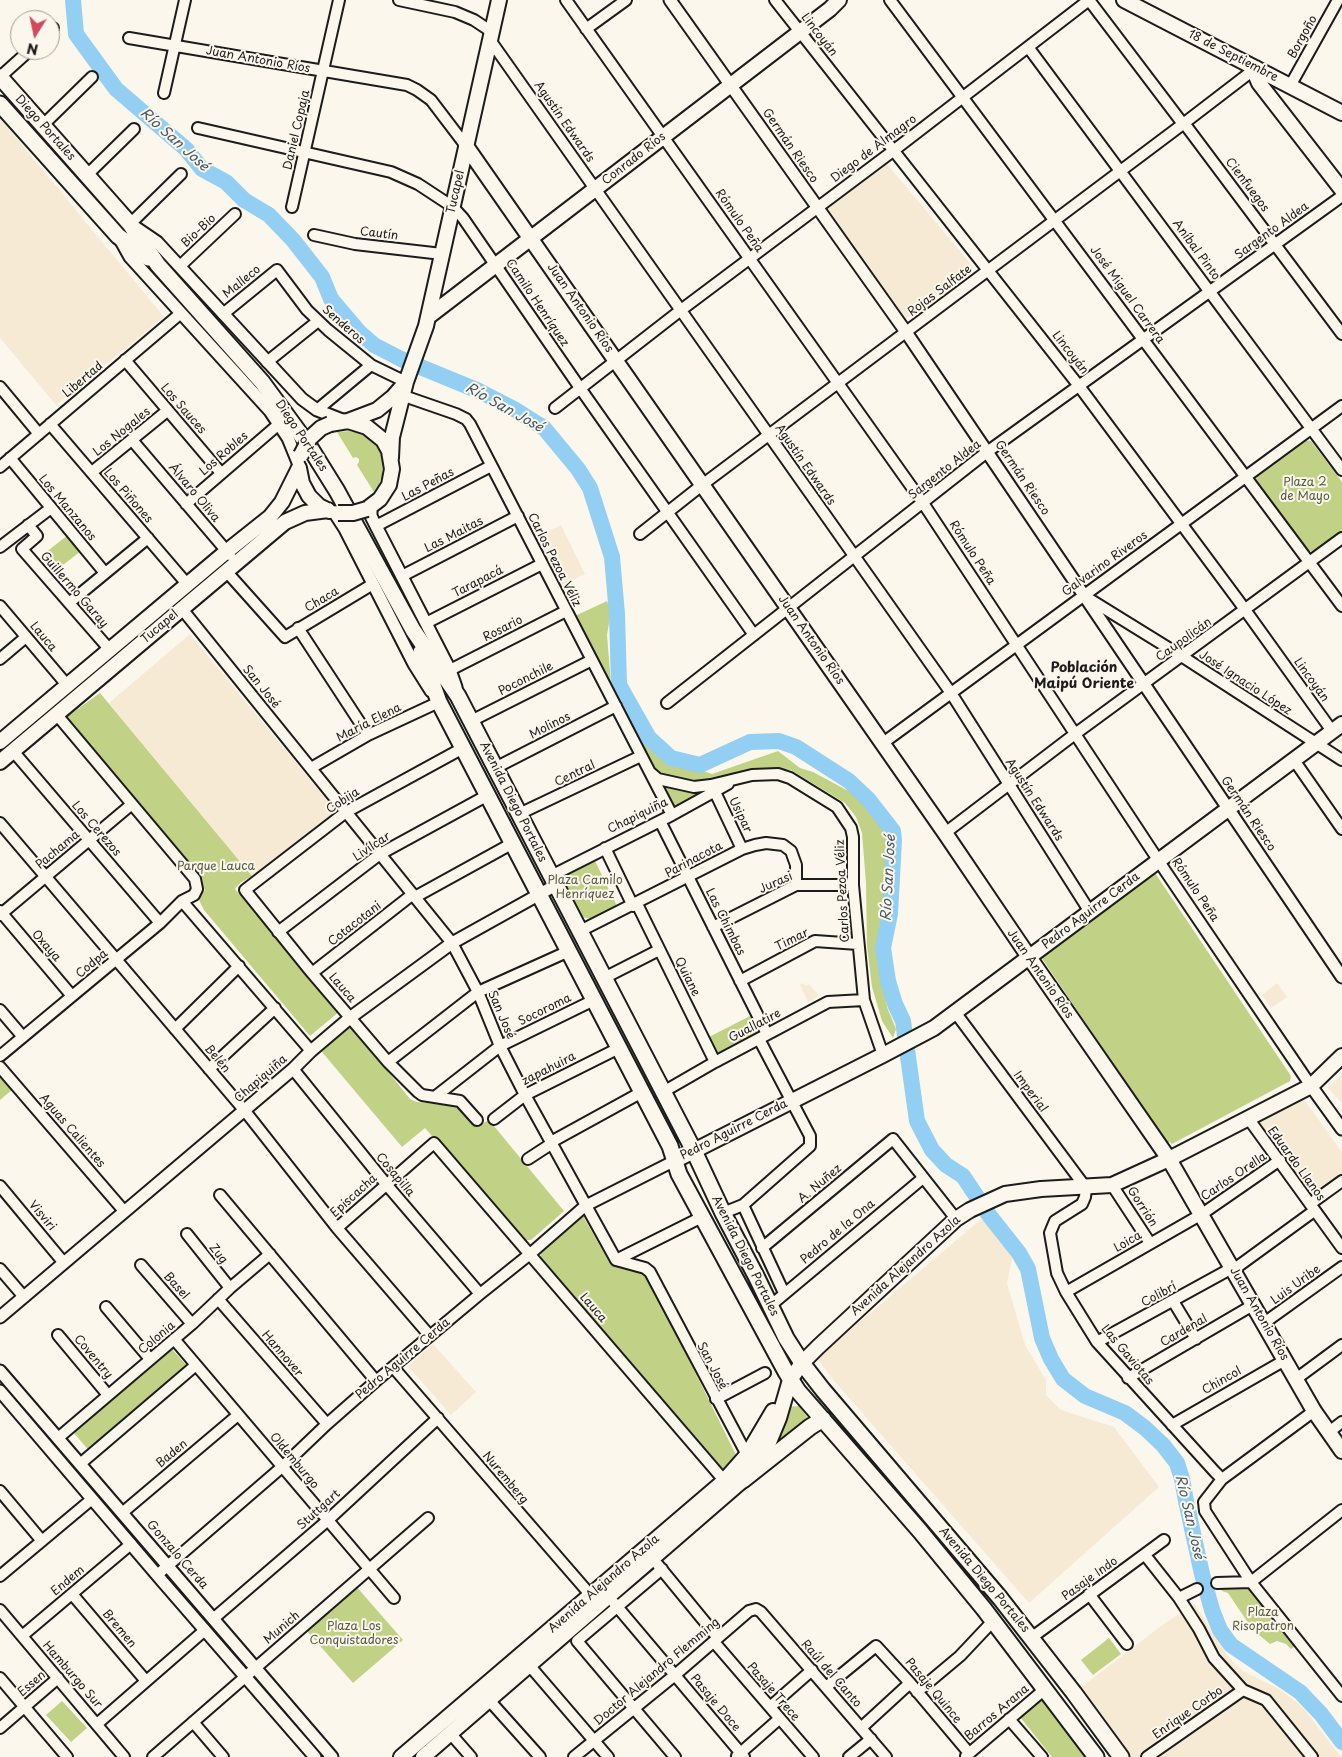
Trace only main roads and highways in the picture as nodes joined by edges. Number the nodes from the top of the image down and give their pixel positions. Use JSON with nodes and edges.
{"nodes":[{"id":1,"x":499,"y":0,"type":"edge"},
{"id":2,"x":839,"y":0,"type":"edge"},
{"id":3,"x":1131,"y":1,"type":"edge"},
{"id":4,"x":1256,"y":68,"type":"junction"},
{"id":5,"x":0,"y":77,"type":"edge"},
{"id":6,"x":0,"y":104,"type":"edge"},
{"id":7,"x":1342,"y":112,"type":"edge"},
{"id":8,"x":466,"y":146,"type":"junction"},
{"id":9,"x":1342,"y":190,"type":"edge"},
{"id":10,"x":531,"y":238,"type":"junction"},
{"id":11,"x":158,"y":265,"type":"junction"},
{"id":12,"x":428,"y":317,"type":"junction"},
{"id":13,"x":407,"y":384,"type":"junction"},
{"id":14,"x":346,"y":421,"type":"junction"},
{"id":15,"x":391,"y":458,"type":"junction"},
{"id":16,"x":300,"y":462,"type":"junction"},
{"id":17,"x":333,"y":512,"type":"junction"},
{"id":18,"x":419,"y":626,"type":"junction"},
{"id":19,"x":458,"y":696,"type":"joint"},
{"id":20,"x":439,"y":702,"type":"joint"},
{"id":21,"x":1337,"y":728,"type":"edge"},
{"id":22,"x":0,"y":742,"type":"edge"},
{"id":23,"x":1,"y":760,"type":"edge"},
{"id":24,"x":1029,"y":957,"type":"junction"},
{"id":25,"x":1342,"y":1056,"type":"edge"},
{"id":26,"x":694,"y":1150,"type":"junction"},
{"id":27,"x":1169,"y":1159,"type":"junction"},
{"id":28,"x":674,"y":1161,"type":"junction"},
{"id":29,"x":802,"y":1363,"type":"junction"},
{"id":30,"x":788,"y":1385,"type":"junction"},
{"id":31,"x":823,"y":1419,"type":"junction"},
{"id":32,"x":1342,"y":1451,"type":"edge"},
{"id":33,"x":733,"y":1484,"type":"junction"},
{"id":34,"x":1000,"y":1598,"type":"junction"},
{"id":35,"x":604,"y":1601,"type":"junction"},
{"id":36,"x":989,"y":1615,"type":"junction"},
{"id":37,"x":1118,"y":1752,"type":"edge"},
{"id":38,"x":1094,"y":1753,"type":"edge"},
{"id":39,"x":401,"y":1757,"type":"edge"},
{"id":40,"x":423,"y":1757,"type":"edge"}],
"edges":[{"from":1,"to":8,"type":"main road","name":"Tucapel"},
{"from":2,"to":10,"type":"main road","name":"Conrado Ríos"},
{"from":3,"to":4,"type":"main road","name":"18 de Septiembre"},
{"from":4,"to":7,"type":"main road","name":"18 de Septiembre"},
{"from":4,"to":9,"type":"main road"},
{"from":5,"to":11,"type":"main road","name":"Diego Portales"},
{"from":6,"to":11,"type":"main road","name":"Diego Portales"},
{"from":8,"to":10,"type":"main road","name":"Juan Antonio Ríos"},
{"from":8,"to":12,"type":"main road","name":"Tucapel"},
{"from":10,"to":12,"type":"main road","name":"Conrado Ríos"},
{"from":10,"to":24,"type":"main road","name":"Juan Antonio Ríos"},
{"from":11,"to":18,"type":"main road","name":"Diego Portales"},
{"from":12,"to":13,"type":"main road","name":"Tucapel"},
{"from":13,"to":14,"type":"main road","name":"Tucapel"},
{"from":13,"to":15,"type":"main road","name":"Tucapel"},
{"from":14,"to":15,"type":"main road"},
{"from":14,"to":16,"type":"main road","bridge":true},
{"from":15,"to":17,"type":"main road","bridge":true},
{"from":16,"to":17,"type":"main road"},
{"from":16,"to":22,"type":"main road","name":"Tucapel"},
{"from":17,"to":23,"type":"main road","name":"Tucapel"},
{"from":18,"to":19,"type":"main road","name":"Diego Portales"},
{"from":18,"to":20,"type":"main road","name":"Diego Portales"},
{"from":19,"to":26,"type":"main road","name":"Avenida Diego Portales"},
{"from":20,"to":28,"type":"main road","name":"Avenida Diego Portales"},
{"from":21,"to":24,"type":"main road","name":"Pedro Aguirre Cerda"},
{"from":24,"to":26,"type":"main road","name":"Pedro Aguirre Cerda"},
{"from":24,"to":27,"type":"main road","name":"Juan Antonio Ríos"},
{"from":25,"to":27,"type":"main road","name":"Avenida Alejandro Azola"},
{"from":26,"to":28,"type":"main road","name":"Pedro Aguirre Cerda"},
{"from":26,"to":29,"type":"main road","name":"Avenida Diego Portales"},
{"from":27,"to":29,"type":"main road","name":"Avenida Alejandro Azola"},
{"from":27,"to":32,"type":"main road","name":"Juan Antonio Ríos"},
{"from":28,"to":30,"type":"main road","name":"Avenida Diego Portales"},
{"from":29,"to":30,"type":"main road","name":"Avenida Alejandro Azola"},
{"from":29,"to":34,"type":"main road","name":"Avenida Diego Portales"},
{"from":30,"to":31,"type":"main road","name":"Avenida Diego Portales"},
{"from":30,"to":33,"type":"main road","name":"Avenida Alejandro Azola"},
{"from":30,"to":33,"type":"main road","name":"Avenida Alejandro Azola"},
{"from":31,"to":33,"type":"main road"},
{"from":31,"to":36,"type":"main road","name":"Avenida Diego Portales"},
{"from":33,"to":35,"type":"main road","name":"Avenida Alejandro Azola"},
{"from":34,"to":36,"type":"main road"},
{"from":34,"to":37,"type":"main road","name":"Avenida Diego Portales"},
{"from":35,"to":39,"type":"main road","name":"Avenida Alejandro Azola"},
{"from":35,"to":40,"type":"main road","name":"Avenida Alejandro Azola"},
{"from":36,"to":38,"type":"main road","name":"Avenida Diego Portales"},
{"from":37,"to":38,"type":"main road"}]}
